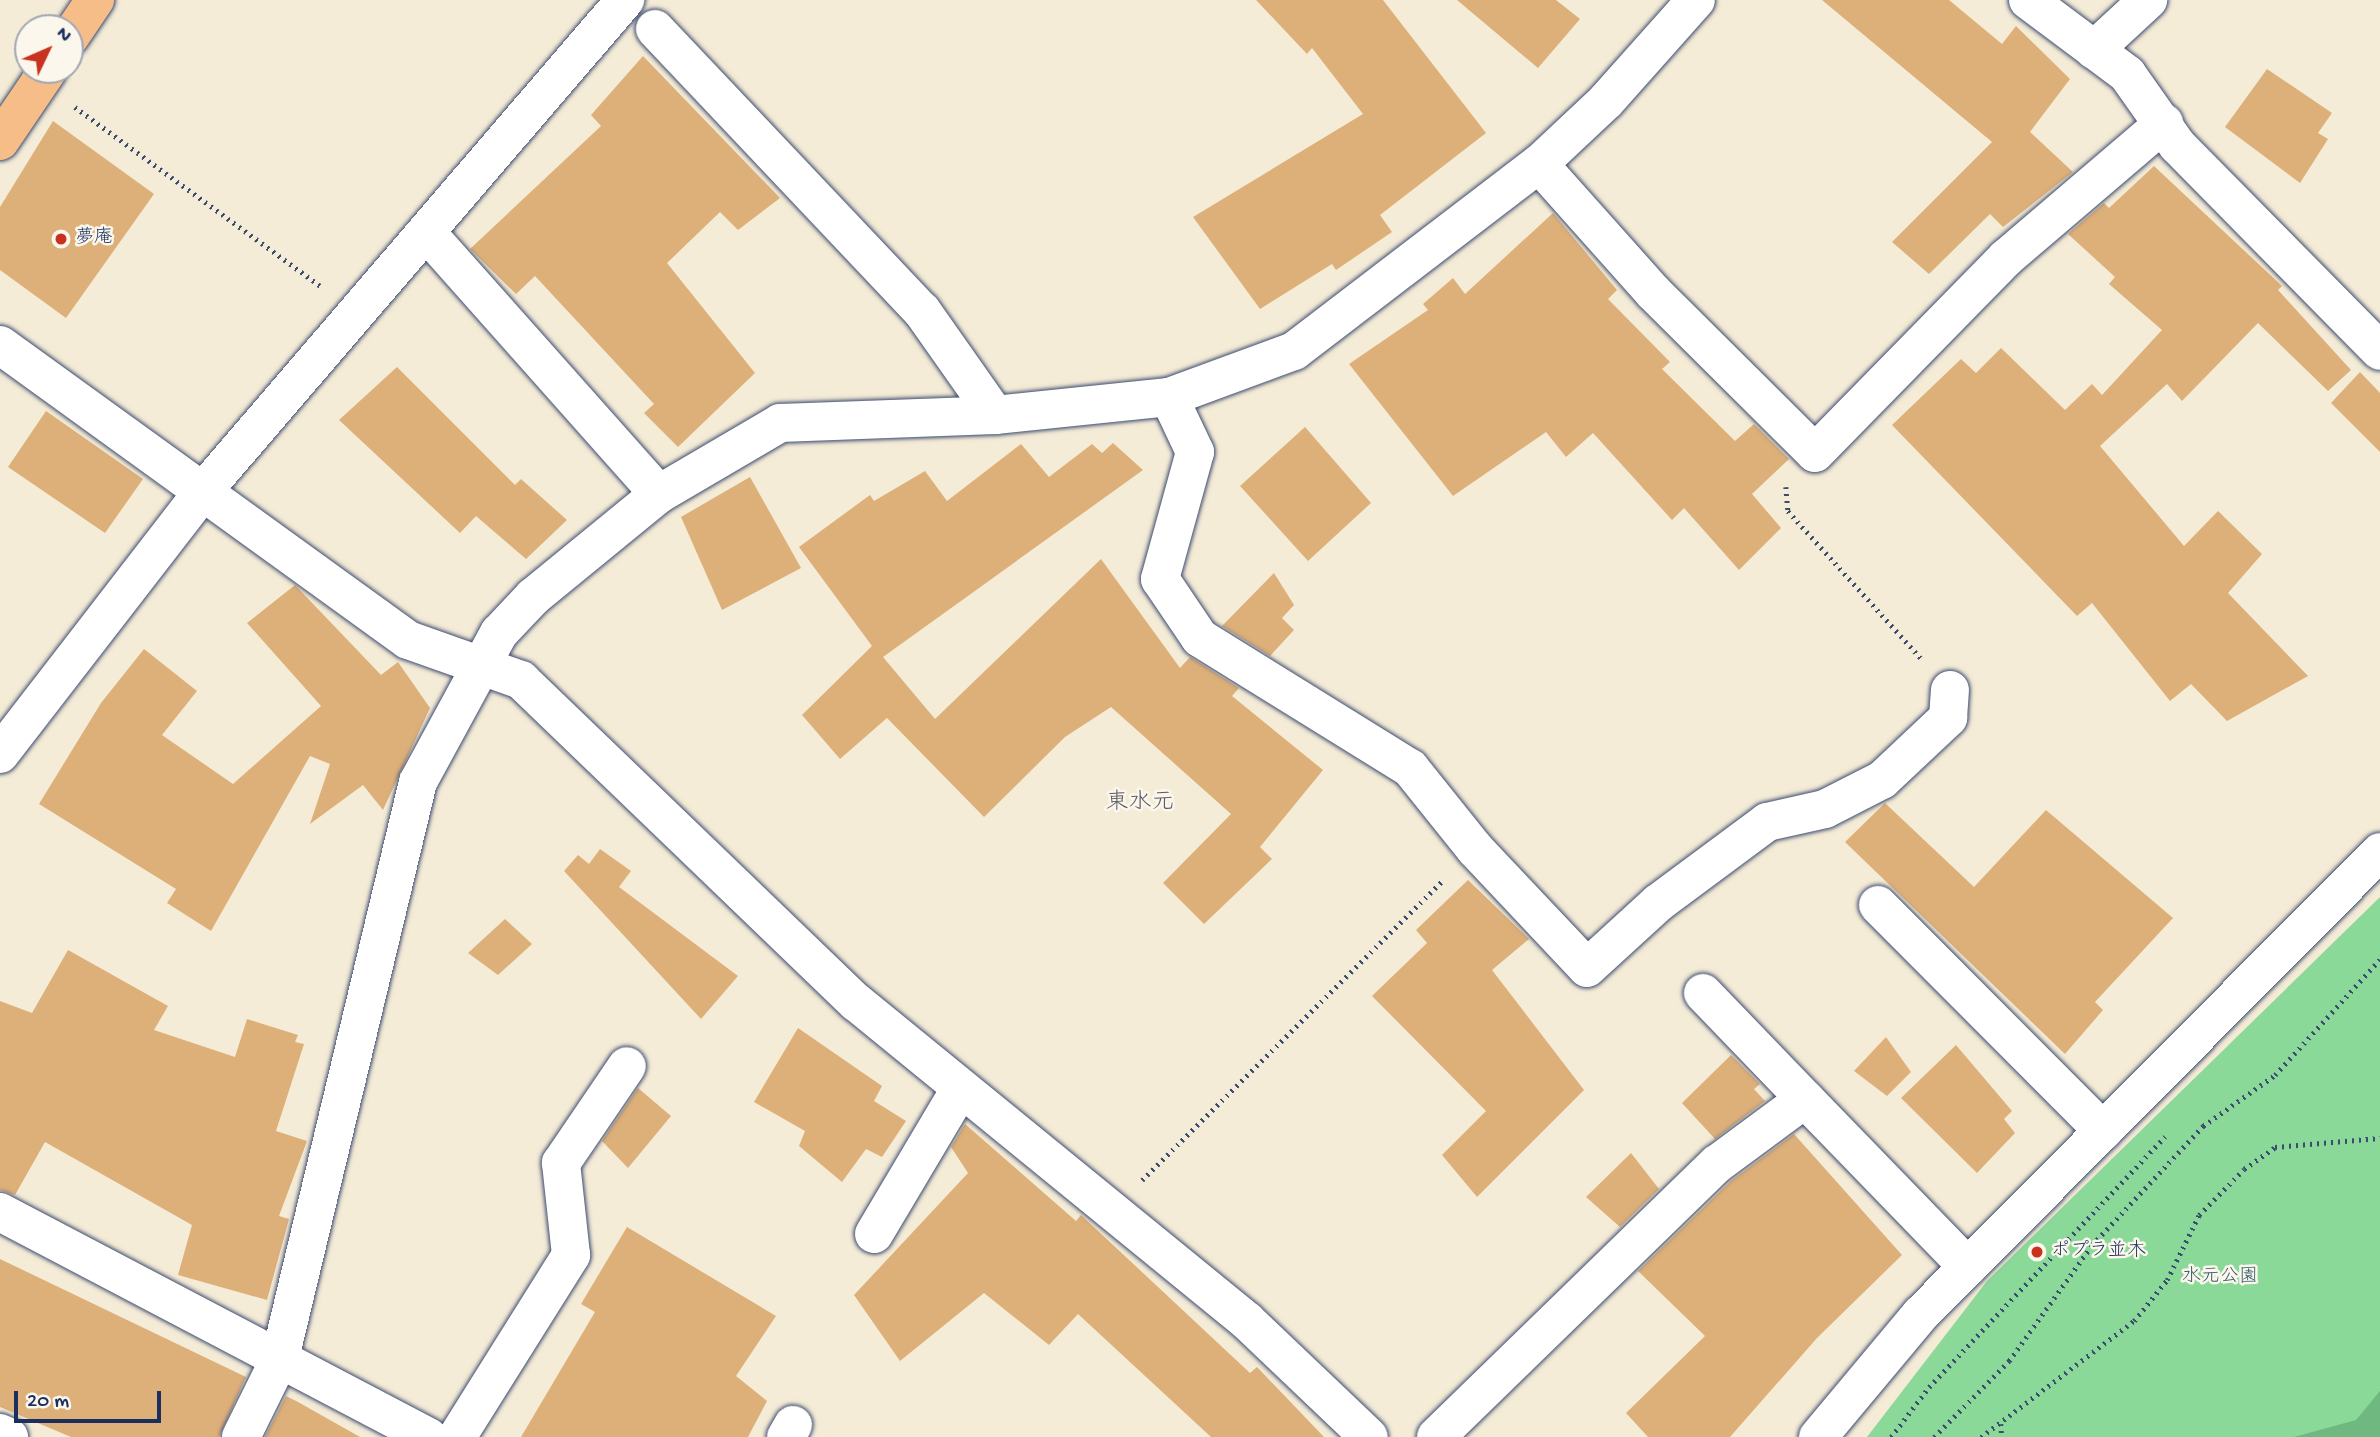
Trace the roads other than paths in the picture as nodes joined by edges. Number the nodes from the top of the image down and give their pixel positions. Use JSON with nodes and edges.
{"nodes":[{"id":1,"x":95,"y":0,"type":"edge"},
{"id":2,"x":625,"y":0,"type":"edge"},
{"id":3,"x":1696,"y":0,"type":"edge"},
{"id":4,"x":2028,"y":0,"type":"edge"},
{"id":5,"x":2148,"y":0,"type":"edge"},
{"id":6,"x":84,"y":16,"type":"edge"},
{"id":7,"x":655,"y":29,"type":"dead end"},
{"id":8,"x":2094,"y":50,"type":"junction"},
{"id":9,"x":39,"y":84,"type":"edge"},
{"id":10,"x":2164,"y":123,"type":"junction"},
{"id":11,"x":0,"y":141,"type":"edge"},
{"id":12,"x":1539,"y":164,"type":"junction"},
{"id":13,"x":427,"y":233,"type":"junction"},
{"id":14,"x":0,"y":345,"type":"edge"},
{"id":15,"x":2380,"y":351,"type":"edge"},
{"id":16,"x":1169,"y":397,"type":"junction"},
{"id":17,"x":995,"y":415,"type":"junction"},
{"id":18,"x":205,"y":489,"type":"junction"},
{"id":19,"x":659,"y":494,"type":"junction"},
{"id":20,"x":481,"y":664,"type":"junction"},
{"id":21,"x":1950,"y":690,"type":"road end"},
{"id":22,"x":0,"y":754,"type":"edge"},
{"id":23,"x":2380,"y":852,"type":"edge"},
{"id":24,"x":1878,"y":905,"type":"dead end"},
{"id":25,"x":1703,"y":993,"type":"dead end"},
{"id":26,"x":627,"y":1066,"type":"dead end"},
{"id":27,"x":960,"y":1089,"type":"junction"},
{"id":28,"x":1805,"y":1099,"type":"junction"},
{"id":29,"x":2103,"y":1131,"type":"junction"},
{"id":30,"x":0,"y":1212,"type":"edge"},
{"id":31,"x":874,"y":1234,"type":"dead end"},
{"id":32,"x":1968,"y":1267,"type":"junction"},
{"id":33,"x":280,"y":1358,"type":"junction"},
{"id":34,"x":0,"y":1433,"type":"edge"},
{"id":35,"x":9,"y":1437,"type":"edge"},
{"id":36,"x":241,"y":1437,"type":"edge"},
{"id":37,"x":429,"y":1437,"type":"edge"},
{"id":38,"x":457,"y":1437,"type":"edge"},
{"id":39,"x":1369,"y":1437,"type":"edge"},
{"id":40,"x":1436,"y":1437,"type":"edge"},
{"id":41,"x":1818,"y":1437,"type":"edge"}],
"edges":[{"from":1,"to":6,"type":"main road"},
{"from":2,"to":13,"type":"street"},
{"from":3,"to":12,"type":"street"},
{"from":4,"to":8,"type":"street"},
{"from":5,"to":8,"type":"street"},
{"from":7,"to":17,"type":"street"},
{"from":8,"to":10,"type":"street"},
{"from":9,"to":11,"type":"main road"},
{"from":10,"to":12,"type":"street"},
{"from":10,"to":15,"type":"street"},
{"from":12,"to":16,"type":"street"},
{"from":13,"to":18,"type":"street"},
{"from":13,"to":19,"type":"street"},
{"from":14,"to":18,"type":"street"},
{"from":16,"to":17,"type":"street"},
{"from":16,"to":21,"type":"street"},
{"from":17,"to":19,"type":"street"},
{"from":18,"to":20,"type":"street"},
{"from":18,"to":22,"type":"street"},
{"from":19,"to":20,"type":"street"},
{"from":20,"to":27,"type":"street"},
{"from":20,"to":33,"type":"street"},
{"from":23,"to":29,"type":"street"},
{"from":24,"to":29,"type":"street"},
{"from":25,"to":28,"type":"street"},
{"from":26,"to":38,"type":"street"},
{"from":27,"to":31,"type":"street"},
{"from":27,"to":39,"type":"street"},
{"from":28,"to":32,"type":"street"},
{"from":28,"to":40,"type":"street"},
{"from":29,"to":32,"type":"street"},
{"from":30,"to":33,"type":"street"},
{"from":32,"to":41,"type":"street"},
{"from":33,"to":36,"type":"street"},
{"from":33,"to":37,"type":"street"},
{"from":34,"to":35,"type":"street"}]}
